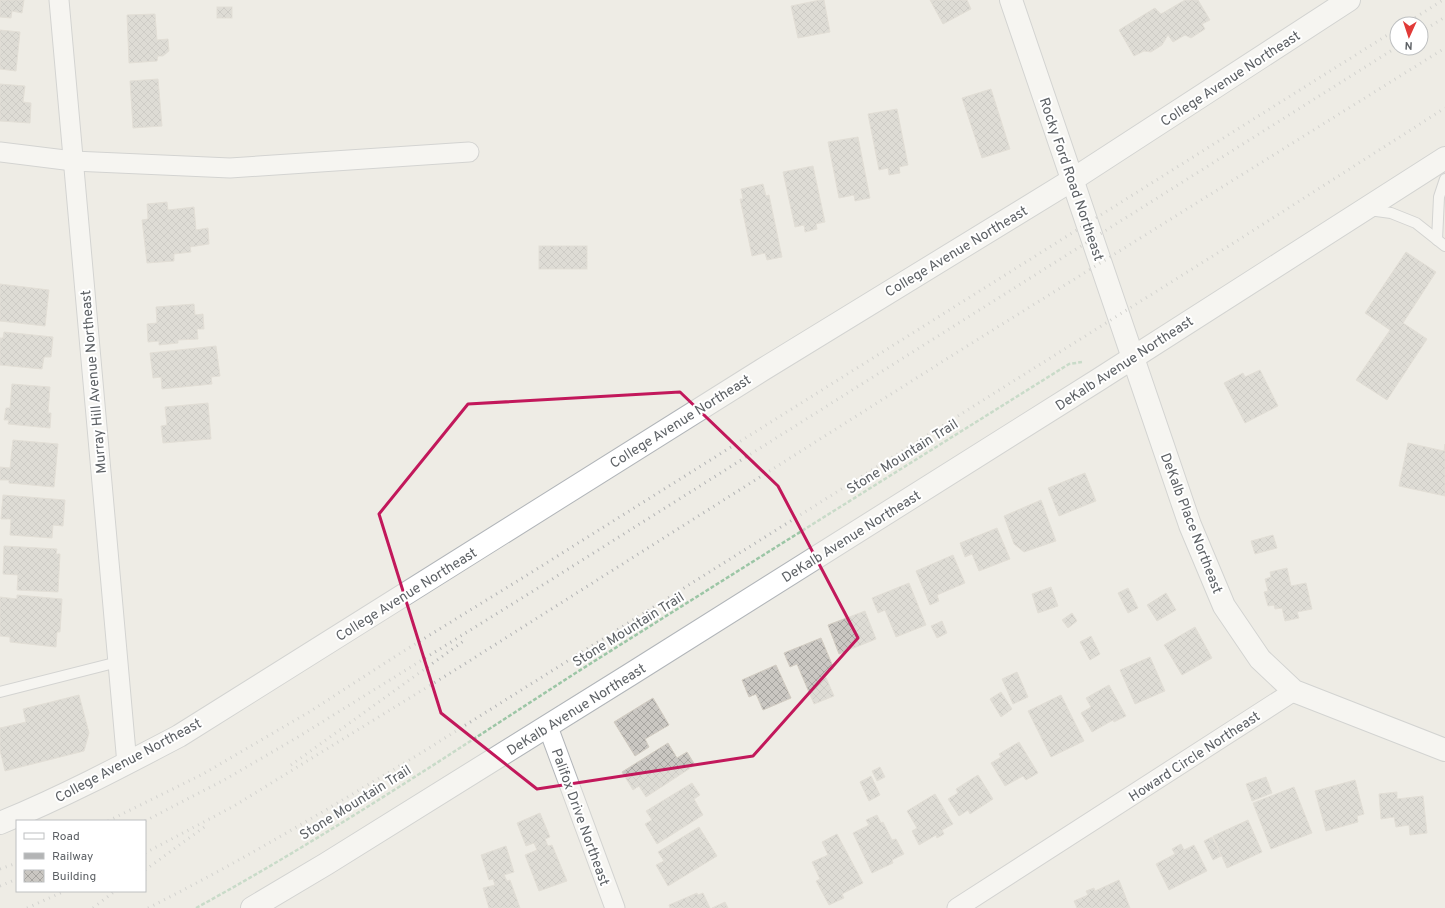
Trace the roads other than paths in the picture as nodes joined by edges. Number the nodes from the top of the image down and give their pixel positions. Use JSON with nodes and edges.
{"nodes":[{"id":1,"x":59,"y":0,"type":"edge"},
{"id":2,"x":1011,"y":0,"type":"edge"},
{"id":3,"x":1350,"y":0,"type":"edge"},
{"id":4,"x":0,"y":152,"type":"edge"},
{"id":5,"x":469,"y":152,"type":"dead end"},
{"id":6,"x":1445,"y":158,"type":"edge"},
{"id":7,"x":73,"y":160,"type":"junction"},
{"id":8,"x":1072,"y":180,"type":"junction"},
{"id":9,"x":1445,"y":180,"type":"edge"},
{"id":10,"x":1363,"y":210,"type":"junction"},
{"id":11,"x":1441,"y":243,"type":"edge"},
{"id":12,"x":1133,"y":357,"type":"junction"},
{"id":13,"x":118,"y":662,"type":"junction"},
{"id":14,"x":1294,"y":691,"type":"junction"},
{"id":15,"x":0,"y":692,"type":"edge"},
{"id":16,"x":548,"y":727,"type":"junction"},
{"id":17,"x":1445,"y":750,"type":"edge"},
{"id":18,"x":127,"y":764,"type":"junction"},
{"id":19,"x":0,"y":823,"type":"edge"},
{"id":20,"x":252,"y":908,"type":"edge"},
{"id":21,"x":615,"y":908,"type":"edge"},
{"id":22,"x":957,"y":908,"type":"edge"}],
"edges":[{"from":1,"to":7,"type":"street","name":"Murray Hill Avenue Northeast"},
{"from":2,"to":8,"type":"street","name":"Rocky Ford Road Northeast"},
{"from":3,"to":8,"type":"street","name":"College Avenue Northeast"},
{"from":4,"to":7,"type":"street"},
{"from":5,"to":7,"type":"street"},
{"from":6,"to":10,"type":"street","name":"DeKalb Avenue Northeast"},
{"from":7,"to":13,"type":"street","name":"Murray Hill Avenue Northeast"},
{"from":8,"to":12,"type":"street","name":"Rocky Ford Road Northeast"},
{"from":8,"to":18,"type":"street","name":"College Avenue Northeast"},
{"from":9,"to":11,"type":"lane"},
{"from":10,"to":11,"type":"lane"},
{"from":10,"to":12,"type":"street","name":"DeKalb Avenue Northeast"},
{"from":12,"to":14,"type":"street","name":"DeKalb Place Northeast"},
{"from":12,"to":16,"type":"street","name":"DeKalb Avenue Northeast"},
{"from":13,"to":15,"type":"lane"},
{"from":13,"to":18,"type":"street","name":"Murray Hill Avenue Northeast"},
{"from":14,"to":17,"type":"street"},
{"from":14,"to":22,"type":"street","name":"Howard Circle Northeast"},
{"from":16,"to":20,"type":"street","name":"DeKalb Avenue Northeast"},
{"from":16,"to":21,"type":"street","name":"Palifox Drive Northeast"},
{"from":18,"to":19,"type":"street","name":"College Avenue Northeast"}]}
